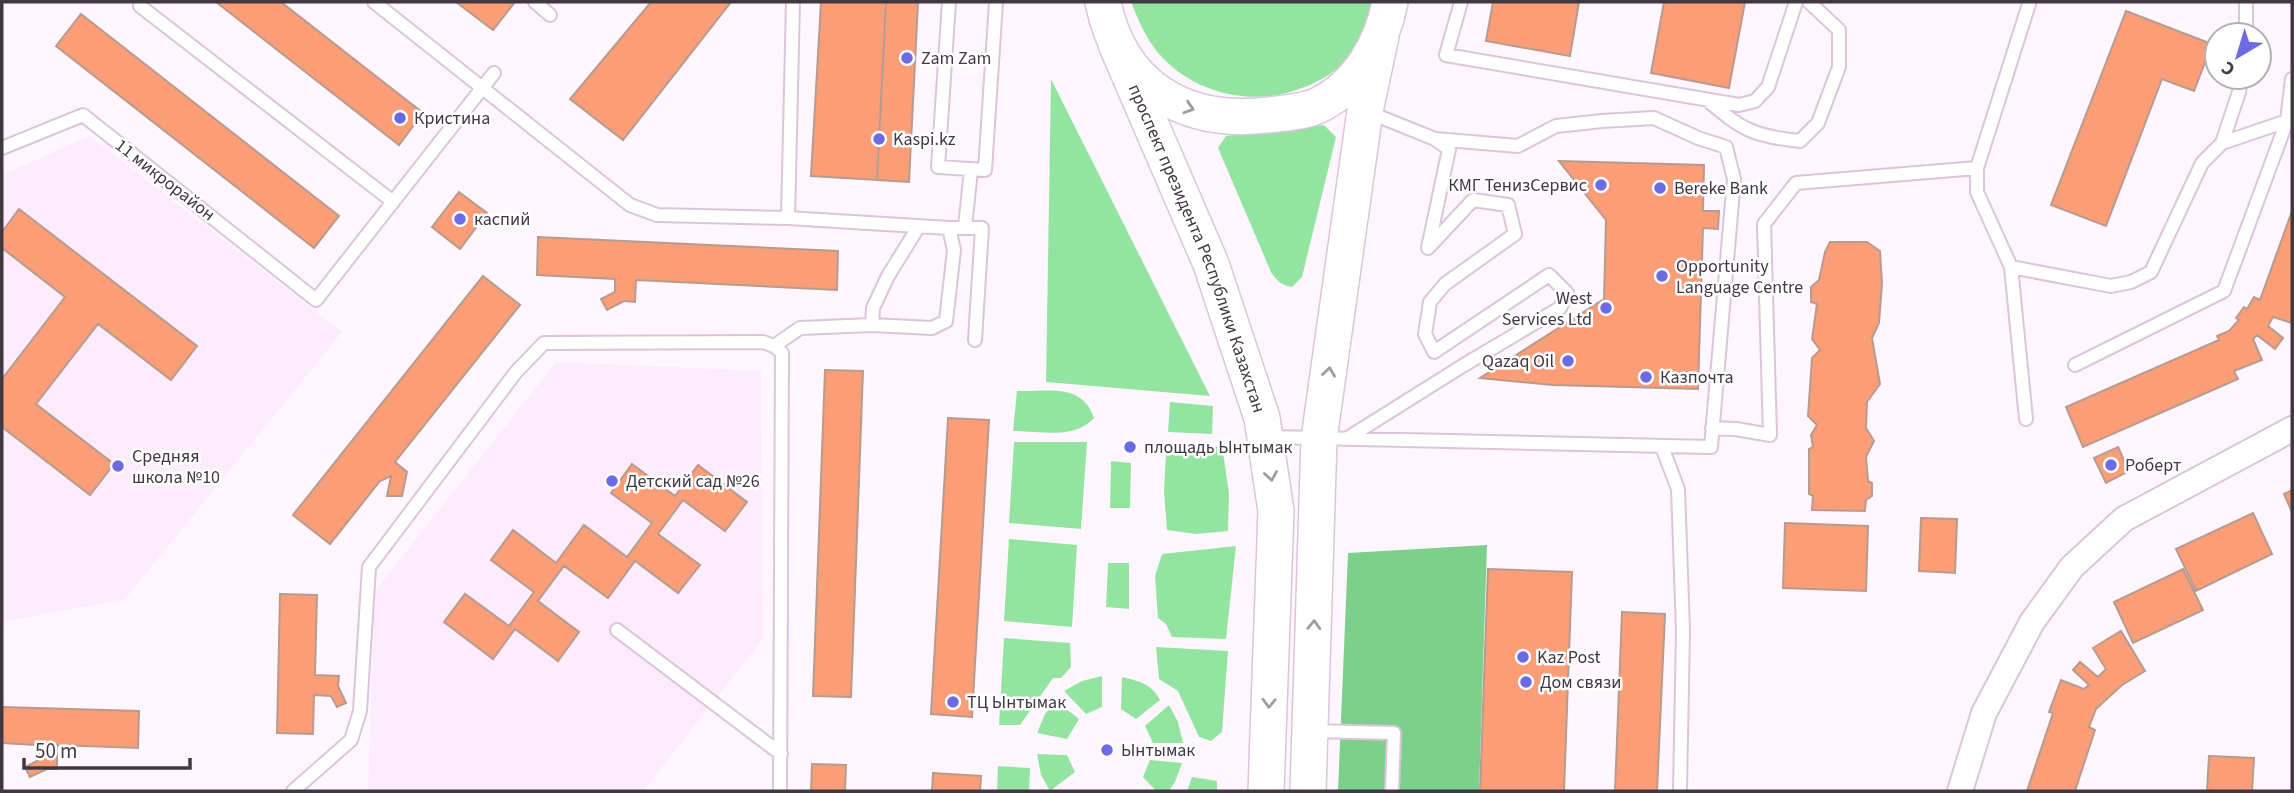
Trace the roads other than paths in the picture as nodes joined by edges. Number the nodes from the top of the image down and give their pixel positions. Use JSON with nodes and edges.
{"nodes":[{"id":1,"x":374,"y":2,"type":"edge"},
{"id":2,"x":535,"y":2,"type":"edge"},
{"id":3,"x":793,"y":2,"type":"edge"},
{"id":4,"x":949,"y":2,"type":"edge"},
{"id":5,"x":996,"y":2,"type":"edge"},
{"id":6,"x":1461,"y":2,"type":"edge"},
{"id":7,"x":1796,"y":2,"type":"edge"},
{"id":8,"x":1809,"y":2,"type":"edge"},
{"id":9,"x":2246,"y":2,"type":"edge"},
{"id":10,"x":2029,"y":4,"type":"dead end"},
{"id":11,"x":140,"y":6,"type":"dead end"},
{"id":12,"x":550,"y":15,"type":"dead end"},
{"id":13,"x":1104,"y":15,"type":"edge"},
{"id":14,"x":1388,"y":16,"type":"edge"},
{"id":15,"x":2246,"y":21,"type":"edge"},
{"id":16,"x":494,"y":73,"type":"dead end"},
{"id":17,"x":2292,"y":79,"type":"edge"},
{"id":18,"x":483,"y":88,"type":"junction"},
{"id":19,"x":2239,"y":91,"type":"edge"},
{"id":20,"x":1704,"y":97,"type":"junction"},
{"id":21,"x":1365,"y":111,"type":"junction"},
{"id":22,"x":2290,"y":122,"type":"edge"},
{"id":23,"x":1436,"y":139,"type":"junction"},
{"id":24,"x":2222,"y":143,"type":"junction"},
{"id":25,"x":2,"y":148,"type":"edge"},
{"id":26,"x":1977,"y":168,"type":"junction"},
{"id":27,"x":971,"y":170,"type":"junction"},
{"id":28,"x":392,"y":201,"type":"junction"},
{"id":29,"x":788,"y":218,"type":"junction"},
{"id":30,"x":919,"y":226,"type":"junction"},
{"id":31,"x":965,"y":227,"type":"junction"},
{"id":32,"x":949,"y":228,"type":"junction"},
{"id":33,"x":2011,"y":267,"type":"junction"},
{"id":34,"x":872,"y":325,"type":"junction"},
{"id":35,"x":975,"y":340,"type":"dead end"},
{"id":36,"x":774,"y":346,"type":"junction"},
{"id":37,"x":2075,"y":365,"type":"dead end"},
{"id":38,"x":2026,"y":419,"type":"dead end"},
{"id":39,"x":1712,"y":428,"type":"junction"},
{"id":40,"x":2292,"y":429,"type":"edge"},
{"id":41,"x":1265,"y":437,"type":"junction"},
{"id":42,"x":1332,"y":439,"type":"junction"},
{"id":43,"x":1662,"y":447,"type":"junction"},
{"id":44,"x":617,"y":630,"type":"dead end"},
{"id":45,"x":1312,"y":731,"type":"junction"},
{"id":46,"x":780,"y":754,"type":"junction"},
{"id":47,"x":293,"y":791,"type":"edge"},
{"id":48,"x":780,"y":791,"type":"edge"},
{"id":49,"x":1266,"y":791,"type":"edge"},
{"id":50,"x":1308,"y":791,"type":"edge"},
{"id":51,"x":1392,"y":791,"type":"edge"},
{"id":52,"x":1680,"y":791,"type":"edge"},
{"id":53,"x":1960,"y":791,"type":"edge"}],
"edges":[{"from":1,"to":18,"type":"lane"},
{"from":2,"to":12,"type":"lane"},
{"from":3,"to":29,"type":"lane"},
{"from":4,"to":27,"type":"lane"},
{"from":5,"to":27,"type":"lane"},
{"from":6,"to":20,"type":"lane"},
{"from":7,"to":20,"type":"lane"},
{"from":8,"to":20,"type":"lane"},
{"from":9,"to":15,"type":"lane"},
{"from":10,"to":26,"type":"lane"},
{"from":11,"to":28,"type":"lane"},
{"from":13,"to":14,"type":"main road","one_way":true},
{"from":13,"to":41,"type":"main road","name":"проспект президента Республики Казахстан"},
{"from":14,"to":21,"type":"main road"},
{"from":16,"to":18,"type":"lane"},
{"from":17,"to":22,"type":"lane"},
{"from":18,"to":28,"type":"lane"},
{"from":18,"to":29,"type":"lane"},
{"from":19,"to":24,"type":"lane"},
{"from":21,"to":23,"type":"lane"},
{"from":42,"to":21,"type":"main road","one_way":true},
{"from":22,"to":24,"type":"lane"},
{"from":22,"to":37,"type":"lane"},
{"from":23,"to":39,"type":"lane"},
{"from":23,"to":42,"type":"lane"},
{"from":24,"to":33,"type":"lane"},
{"from":25,"to":28,"type":"lane","name":"11 микрорайон"},
{"from":26,"to":33,"type":"lane"},
{"from":26,"to":39,"type":"lane"},
{"from":27,"to":31,"type":"lane"},
{"from":29,"to":30,"type":"lane"},
{"from":30,"to":32,"type":"lane"},
{"from":30,"to":34,"type":"lane"},
{"from":31,"to":32,"type":"lane"},
{"from":31,"to":35,"type":"lane"},
{"from":32,"to":34,"type":"lane"},
{"from":33,"to":38,"type":"lane"},
{"from":34,"to":36,"type":"lane"},
{"from":36,"to":46,"type":"lane"},
{"from":36,"to":47,"type":"lane"},
{"from":39,"to":43,"type":"lane"},
{"from":40,"to":53,"type":"street"},
{"from":41,"to":42,"type":"lane"},
{"from":41,"to":49,"type":"main road","name":"проспект президента Республики Казахстан","one_way":true},
{"from":42,"to":43,"type":"lane"},
{"from":45,"to":42,"type":"main road","one_way":true},
{"from":43,"to":52,"type":"lane"},
{"from":44,"to":46,"type":"lane"},
{"from":45,"to":50,"type":"main road"},
{"from":45,"to":51,"type":"lane"},
{"from":46,"to":48,"type":"lane"}]}
